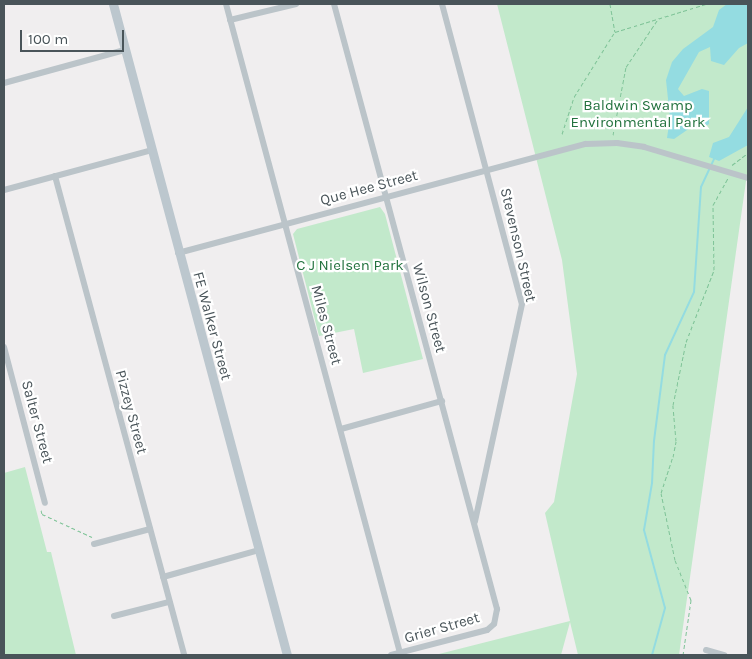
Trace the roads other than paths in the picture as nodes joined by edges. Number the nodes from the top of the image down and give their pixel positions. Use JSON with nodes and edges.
{"nodes":[{"id":1,"x":113,"y":4,"type":"edge"},
{"id":2,"x":226,"y":4,"type":"edge"},
{"id":3,"x":296,"y":4,"type":"edge"},
{"id":4,"x":334,"y":4,"type":"edge"},
{"id":5,"x":442,"y":4,"type":"edge"},
{"id":6,"x":230,"y":20,"type":"junction"},
{"id":7,"x":125,"y":50,"type":"junction"},
{"id":8,"x":4,"y":83,"type":"edge"},
{"id":9,"x":152,"y":150,"type":"junction"},
{"id":10,"x":486,"y":170,"type":"junction"},
{"id":11,"x":55,"y":176,"type":"junction"},
{"id":12,"x":748,"y":178,"type":"edge"},
{"id":13,"x":4,"y":190,"type":"edge"},
{"id":14,"x":386,"y":197,"type":"junction"},
{"id":15,"x":286,"y":224,"type":"junction"},
{"id":16,"x":178,"y":253,"type":"junction"},
{"id":17,"x":4,"y":347,"type":"edge"},
{"id":18,"x":442,"y":401,"type":"junction"},
{"id":19,"x":341,"y":429,"type":"junction"},
{"id":20,"x":45,"y":503,"type":"road end"},
{"id":21,"x":475,"y":524,"type":"junction"},
{"id":22,"x":150,"y":529,"type":"junction"},
{"id":23,"x":94,"y":544,"type":"road end"},
{"id":24,"x":258,"y":550,"type":"junction"},
{"id":25,"x":163,"y":577,"type":"junction"},
{"id":26,"x":170,"y":602,"type":"junction"},
{"id":27,"x":114,"y":616,"type":"dead end"},
{"id":28,"x":496,"y":620,"type":"joint"},
{"id":29,"x":704,"y":652,"type":"edge"},
{"id":30,"x":400,"y":653,"type":"junction"},
{"id":31,"x":184,"y":655,"type":"edge"},
{"id":32,"x":287,"y":655,"type":"edge"},
{"id":33,"x":391,"y":655,"type":"edge"},
{"id":34,"x":724,"y":655,"type":"edge"}],
"edges":[{"from":1,"to":7,"type":"main road","name":"FE Walker Street"},
{"from":2,"to":6,"type":"street","name":"Miles Street"},
{"from":3,"to":6,"type":"street"},
{"from":4,"to":14,"type":"street","name":"Wilson Street"},
{"from":5,"to":10,"type":"street","name":"Stevenson Street"},
{"from":6,"to":15,"type":"street","name":"Miles Street"},
{"from":7,"to":8,"type":"street"},
{"from":7,"to":9,"type":"main road","name":"FE Walker Street"},
{"from":9,"to":11,"type":"street"},
{"from":9,"to":16,"type":"main road","name":"FE Walker Street"},
{"from":10,"to":12,"type":"street","name":"Que Hee Street"},
{"from":10,"to":14,"type":"street","name":"Que Hee Street"},
{"from":10,"to":21,"type":"street","name":"Stevenson Street"},
{"from":11,"to":13,"type":"street"},
{"from":11,"to":22,"type":"street","name":"Pizzey Street"},
{"from":14,"to":15,"type":"street","name":"Que Hee Street"},
{"from":14,"to":18,"type":"street","name":"Wilson Street"},
{"from":15,"to":16,"type":"street","name":"Que Hee Street"},
{"from":15,"to":19,"type":"street","name":"Miles Street"},
{"from":16,"to":24,"type":"main road","name":"FE Walker Street"},
{"from":17,"to":20,"type":"street","name":"Salter Street"},
{"from":18,"to":19,"type":"street"},
{"from":18,"to":21,"type":"street","name":"Wilson Street"},
{"from":19,"to":30,"type":"street","name":"Miles Street"},
{"from":21,"to":28,"type":"street","name":"Wilson Street"},
{"from":22,"to":23,"type":"street"},
{"from":22,"to":25,"type":"street","name":"Pizzey Street"},
{"from":24,"to":25,"type":"street"},
{"from":24,"to":32,"type":"main road","name":"FE Walker Street"},
{"from":25,"to":26,"type":"street","name":"Pizzey Street"},
{"from":26,"to":27,"type":"street"},
{"from":26,"to":31,"type":"street","name":"Pizzey Street"},
{"from":28,"to":30,"type":"street","name":"Grier Street"},
{"from":29,"to":34,"type":"street"},
{"from":30,"to":33,"type":"street","name":"Grier Street"}]}
